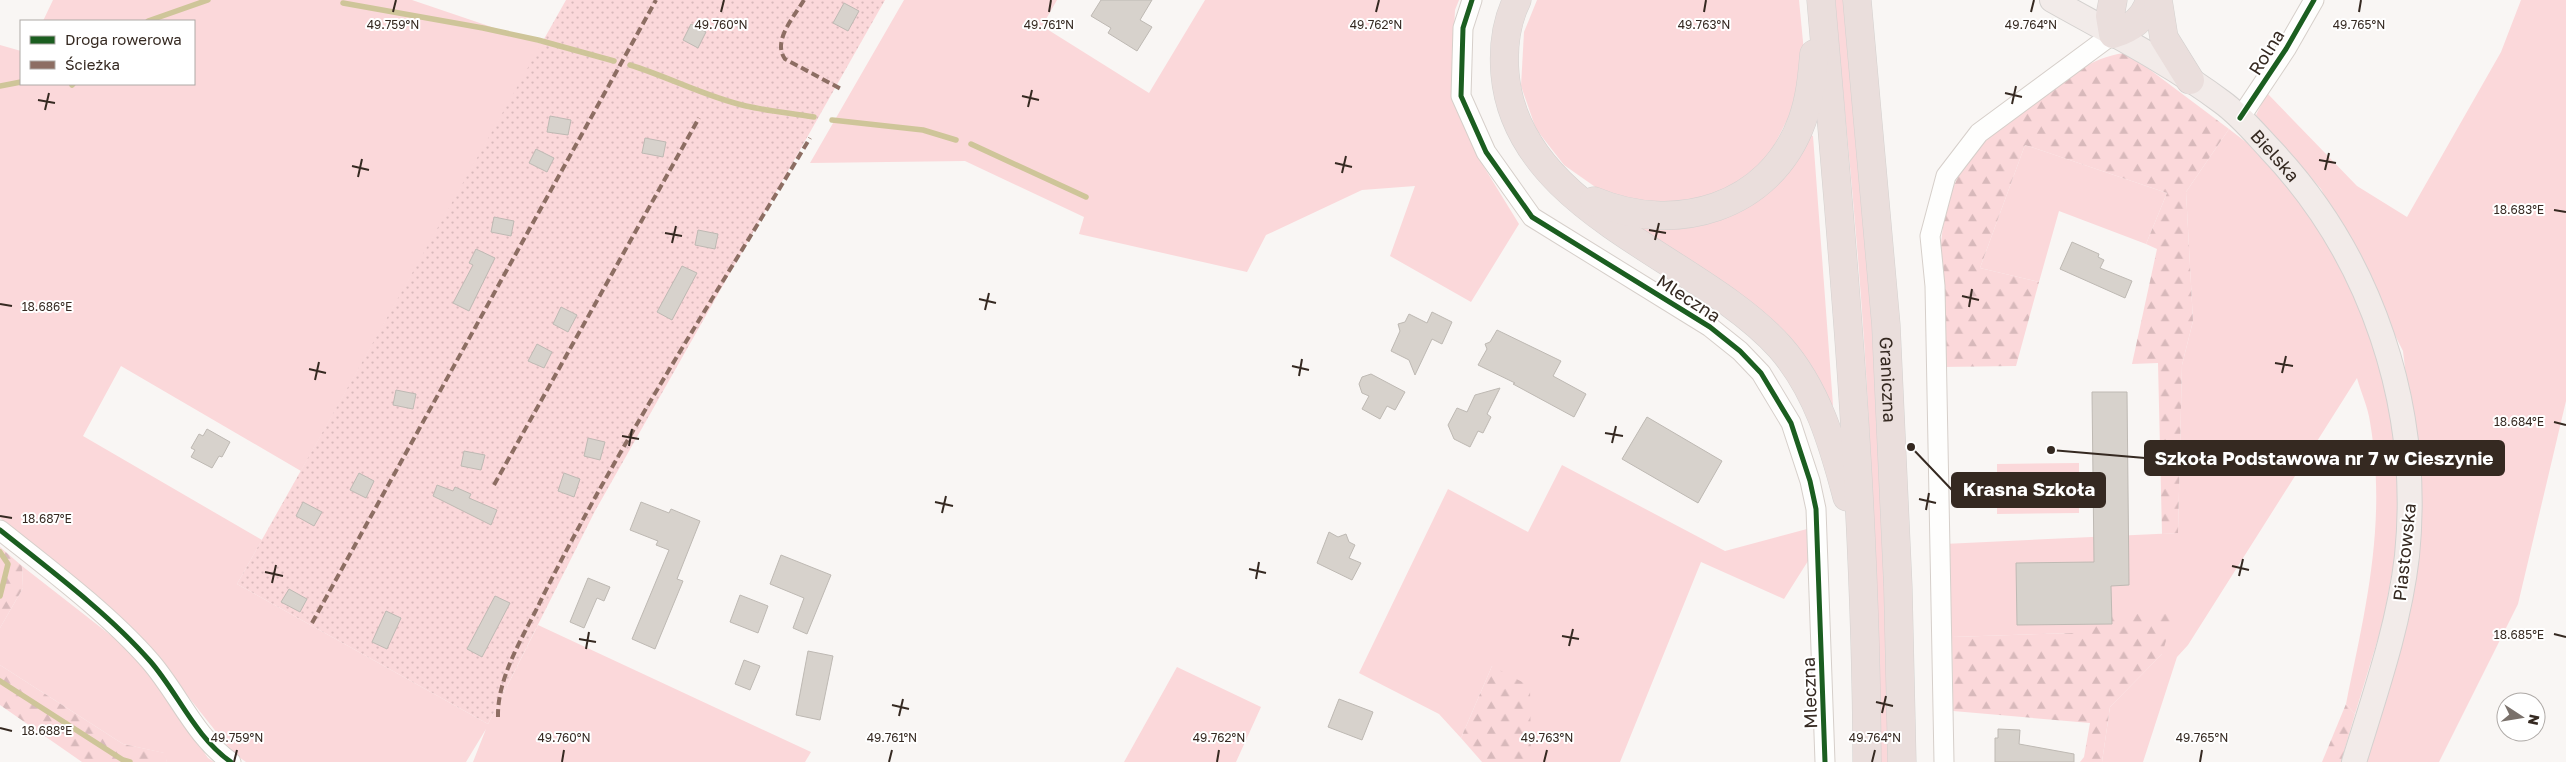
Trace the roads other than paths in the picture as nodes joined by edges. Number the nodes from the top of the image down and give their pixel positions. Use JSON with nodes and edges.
{"nodes":[{"id":1,"x":1472,"y":0,"type":"edge"},
{"id":2,"x":1517,"y":0,"type":"edge"},
{"id":3,"x":1820,"y":0,"type":"edge"},
{"id":4,"x":1857,"y":0,"type":"edge"},
{"id":5,"x":2052,"y":0,"type":"edge"},
{"id":6,"x":2113,"y":0,"type":"edge"},
{"id":7,"x":2150,"y":0,"type":"edge"},
{"id":8,"x":2158,"y":0,"type":"edge"},
{"id":9,"x":2314,"y":0,"type":"edge"},
{"id":10,"x":2113,"y":34,"type":"junction"},
{"id":11,"x":2190,"y":80,"type":"junction"},
{"id":12,"x":2240,"y":118,"type":"junction"},
{"id":13,"x":1558,"y":180,"type":"junction"},
{"id":14,"x":2384,"y":338,"type":"joint"},
{"id":15,"x":0,"y":530,"type":"edge"},
{"id":16,"x":1862,"y":554,"type":"junction"},
{"id":17,"x":231,"y":762,"type":"edge"},
{"id":18,"x":1825,"y":762,"type":"edge"},
{"id":19,"x":1867,"y":762,"type":"edge"},
{"id":20,"x":1902,"y":762,"type":"edge"},
{"id":21,"x":1944,"y":762,"type":"edge"},
{"id":22,"x":2354,"y":762,"type":"edge"}],
"edges":[{"from":1,"to":18,"type":"street","name":"Mleczna"},
{"from":2,"to":13,"type":"highway"},
{"from":3,"to":13,"type":"highway"},
{"from":3,"to":16,"type":"highway"},
{"from":4,"to":20,"type":"highway","name":"Graniczna"},
{"from":5,"to":10,"type":"main road","name":"Bielska"},
{"from":6,"to":10,"type":"highway"},
{"from":7,"to":10,"type":"highway"},
{"from":8,"to":11,"type":"highway"},
{"from":9,"to":12,"type":"street","name":"Rolna"},
{"from":10,"to":11,"type":"main road","name":"Bielska"},
{"from":10,"to":21,"type":"street"},
{"from":11,"to":12,"type":"main road","name":"Bielska"},
{"from":12,"to":14,"type":"main road","name":"Bielska"},
{"from":13,"to":16,"type":"highway"},
{"from":14,"to":22,"type":"main road","name":"Piastowska"},
{"from":15,"to":17,"type":"street"},
{"from":16,"to":19,"type":"highway"}]}
